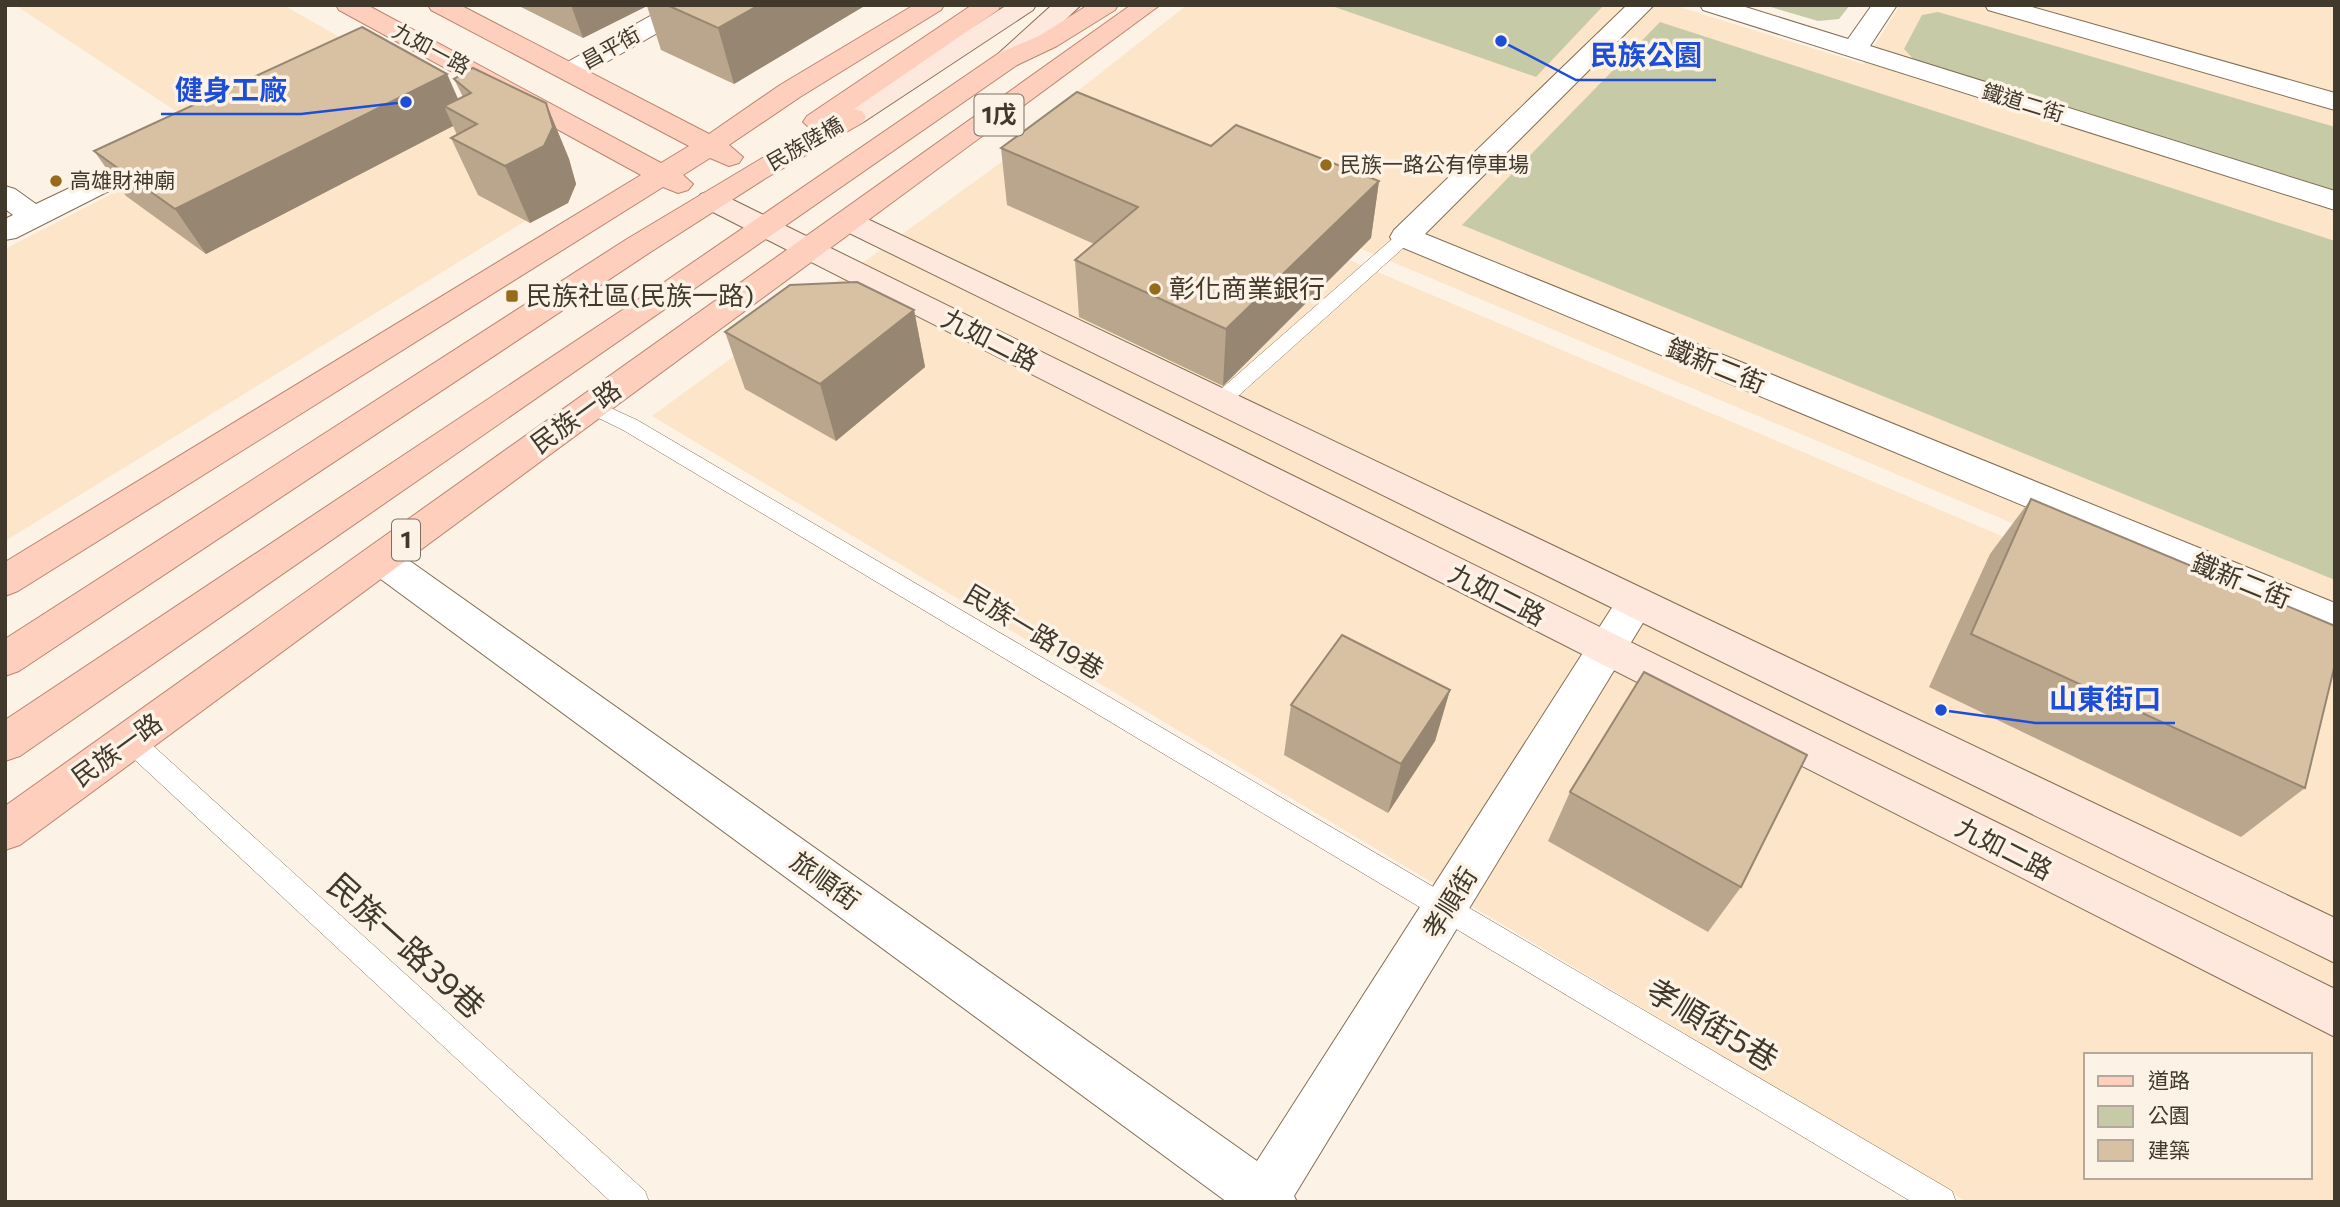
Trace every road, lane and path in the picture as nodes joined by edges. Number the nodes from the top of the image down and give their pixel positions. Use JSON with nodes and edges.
{"nodes":[{"id":1,"x":348,"y":5,"type":"edge"},
{"id":2,"x":440,"y":5,"type":"edge"},
{"id":3,"x":689,"y":5,"type":"edge"},
{"id":4,"x":932,"y":5,"type":"edge"},
{"id":5,"x":989,"y":5,"type":"edge"},
{"id":6,"x":1024,"y":5,"type":"edge"},
{"id":7,"x":1069,"y":5,"type":"edge"},
{"id":8,"x":1106,"y":5,"type":"edge"},
{"id":9,"x":1148,"y":5,"type":"edge"},
{"id":10,"x":1642,"y":5,"type":"edge"},
{"id":11,"x":1712,"y":5,"type":"edge"},
{"id":12,"x":1885,"y":5,"type":"edge"},
{"id":13,"x":1997,"y":5,"type":"edge"},
{"id":14,"x":402,"y":33,"type":"junction"},
{"id":15,"x":370,"y":50,"type":"edge"},
{"id":16,"x":1854,"y":50,"type":"junction"},
{"id":17,"x":1008,"y":59,"type":"junction"},
{"id":18,"x":570,"y":71,"type":"junction"},
{"id":19,"x":2335,"y":103,"type":"edge"},
{"id":20,"x":841,"y":114,"type":"junction"},
{"id":21,"x":179,"y":144,"type":"edge"},
{"id":22,"x":709,"y":146,"type":"junction"},
{"id":23,"x":756,"y":172,"type":"junction"},
{"id":24,"x":659,"y":175,"type":"junction"},
{"id":25,"x":5,"y":195,"type":"edge"},
{"id":26,"x":711,"y":200,"type":"junction"},
{"id":27,"x":805,"y":200,"type":"junction"},
{"id":28,"x":2335,"y":201,"type":"edge"},
{"id":29,"x":34,"y":216,"type":"junction"},
{"id":30,"x":848,"y":221,"type":"junction"},
{"id":31,"x":765,"y":227,"type":"junction"},
{"id":32,"x":5,"y":231,"type":"edge"},
{"id":33,"x":1405,"y":237,"type":"junction"},
{"id":34,"x":808,"y":249,"type":"junction"},
{"id":35,"x":1220,"y":401,"type":"junction"},
{"id":36,"x":591,"y":406,"type":"junction"},
{"id":37,"x":380,"y":559,"type":"junction"},
{"id":38,"x":5,"y":581,"type":"edge"},
{"id":39,"x":1636,"y":603,"type":"junction"},
{"id":40,"x":2335,"y":620,"type":"edge"},
{"id":41,"x":1607,"y":650,"type":"junction"},
{"id":42,"x":5,"y":660,"type":"edge"},
{"id":43,"x":130,"y":740,"type":"junction"},
{"id":44,"x":5,"y":743,"type":"edge"},
{"id":45,"x":5,"y":831,"type":"edge"},
{"id":46,"x":1446,"y":909,"type":"junction"},
{"id":47,"x":2335,"y":941,"type":"edge"},
{"id":48,"x":2335,"y":1014,"type":"edge"},
{"id":49,"x":1265,"y":1200,"type":"edge"},
{"id":50,"x":634,"y":1202,"type":"edge"},
{"id":51,"x":1941,"y":1202,"type":"edge"}],
"edges":[{"from":1,"to":14,"type":"main road","name":"九如一路"},
{"from":2,"to":18,"type":"main road","name":"九如一路"},
{"from":3,"to":18,"type":"street","name":"昌平街"},
{"from":4,"to":22,"type":"main road"},
{"from":5,"to":20,"type":"main road","name":"民族陸橋"},
{"from":6,"to":20,"type":"street","name":"民族陸橋"},
{"from":7,"to":17,"type":"street","name":"民族陸橋"},
{"from":8,"to":17,"type":"main road","name":"民族陸橋","number":"1戊"},
{"from":9,"to":30,"type":"main road","name":"民族一路","number":"1戊"},
{"from":10,"to":33,"type":"street"},
{"from":11,"to":16,"type":"street","name":"鐵道二街"},
{"from":12,"to":16,"type":"street"},
{"from":13,"to":19,"type":"street"},
{"from":14,"to":15,"type":"street"},
{"from":14,"to":24,"type":"main road","name":"九如一路"},
{"from":16,"to":28,"type":"street","name":"鐵道二街"},
{"from":17,"to":27,"type":"main road","name":"民族陸橋","number":"1戊"},
{"from":18,"to":22,"type":"main road","name":"九如一路"},
{"from":20,"to":23,"type":"main road","name":"民族陸橋"},
{"from":21,"to":29,"type":"street"},
{"from":22,"to":23,"type":"main road","name":"九如二路"},
{"from":22,"to":24,"type":"main road"},
{"from":23,"to":26,"type":"main road","name":"民族陸橋"},
{"from":23,"to":27,"type":"main road","name":"九如二路"},
{"from":24,"to":26,"type":"main road","name":"九如二路"},
{"from":24,"to":38,"type":"main road"},
{"from":25,"to":29,"type":"street"},
{"from":26,"to":31,"type":"street","name":"九如二路"},
{"from":26,"to":42,"type":"main road"},
{"from":27,"to":30,"type":"main road","name":"九如二路"},
{"from":27,"to":31,"type":"main road","name":"民族一路","number":"1"},
{"from":29,"to":32,"type":"street"},
{"from":30,"to":34,"type":"main road","name":"民族一路","number":"1"},
{"from":30,"to":35,"type":"street","name":"九如二路"},
{"from":31,"to":34,"type":"street","name":"九如二路"},
{"from":31,"to":44,"type":"main road","name":"民族一路","number":"1"},
{"from":33,"to":35,"type":"lane"},
{"from":33,"to":40,"type":"street","name":"鐵新二街"},
{"from":34,"to":36,"type":"main road","name":"民族一路","number":"1"},
{"from":34,"to":41,"type":"street","name":"九如二路"},
{"from":35,"to":39,"type":"street","name":"九如二路"},
{"from":36,"to":37,"type":"main road","name":"民族一路","number":"1"},
{"from":36,"to":46,"type":"lane","name":"民族一路19巷"},
{"from":37,"to":43,"type":"main road","name":"民族一路","number":"1"},
{"from":37,"to":49,"type":"street","name":"旅順街"},
{"from":39,"to":41,"type":"street","name":"孝順街"},
{"from":39,"to":47,"type":"street","name":"九如二路"},
{"from":41,"to":46,"type":"street","name":"孝順街"},
{"from":41,"to":48,"type":"street","name":"九如二路"},
{"from":43,"to":45,"type":"main road","name":"民族一路","number":"1"},
{"from":43,"to":50,"type":"lane","name":"民族一路39巷"},
{"from":46,"to":49,"type":"street","name":"孝順街"},
{"from":46,"to":51,"type":"lane","name":"孝順街5巷"}]}
